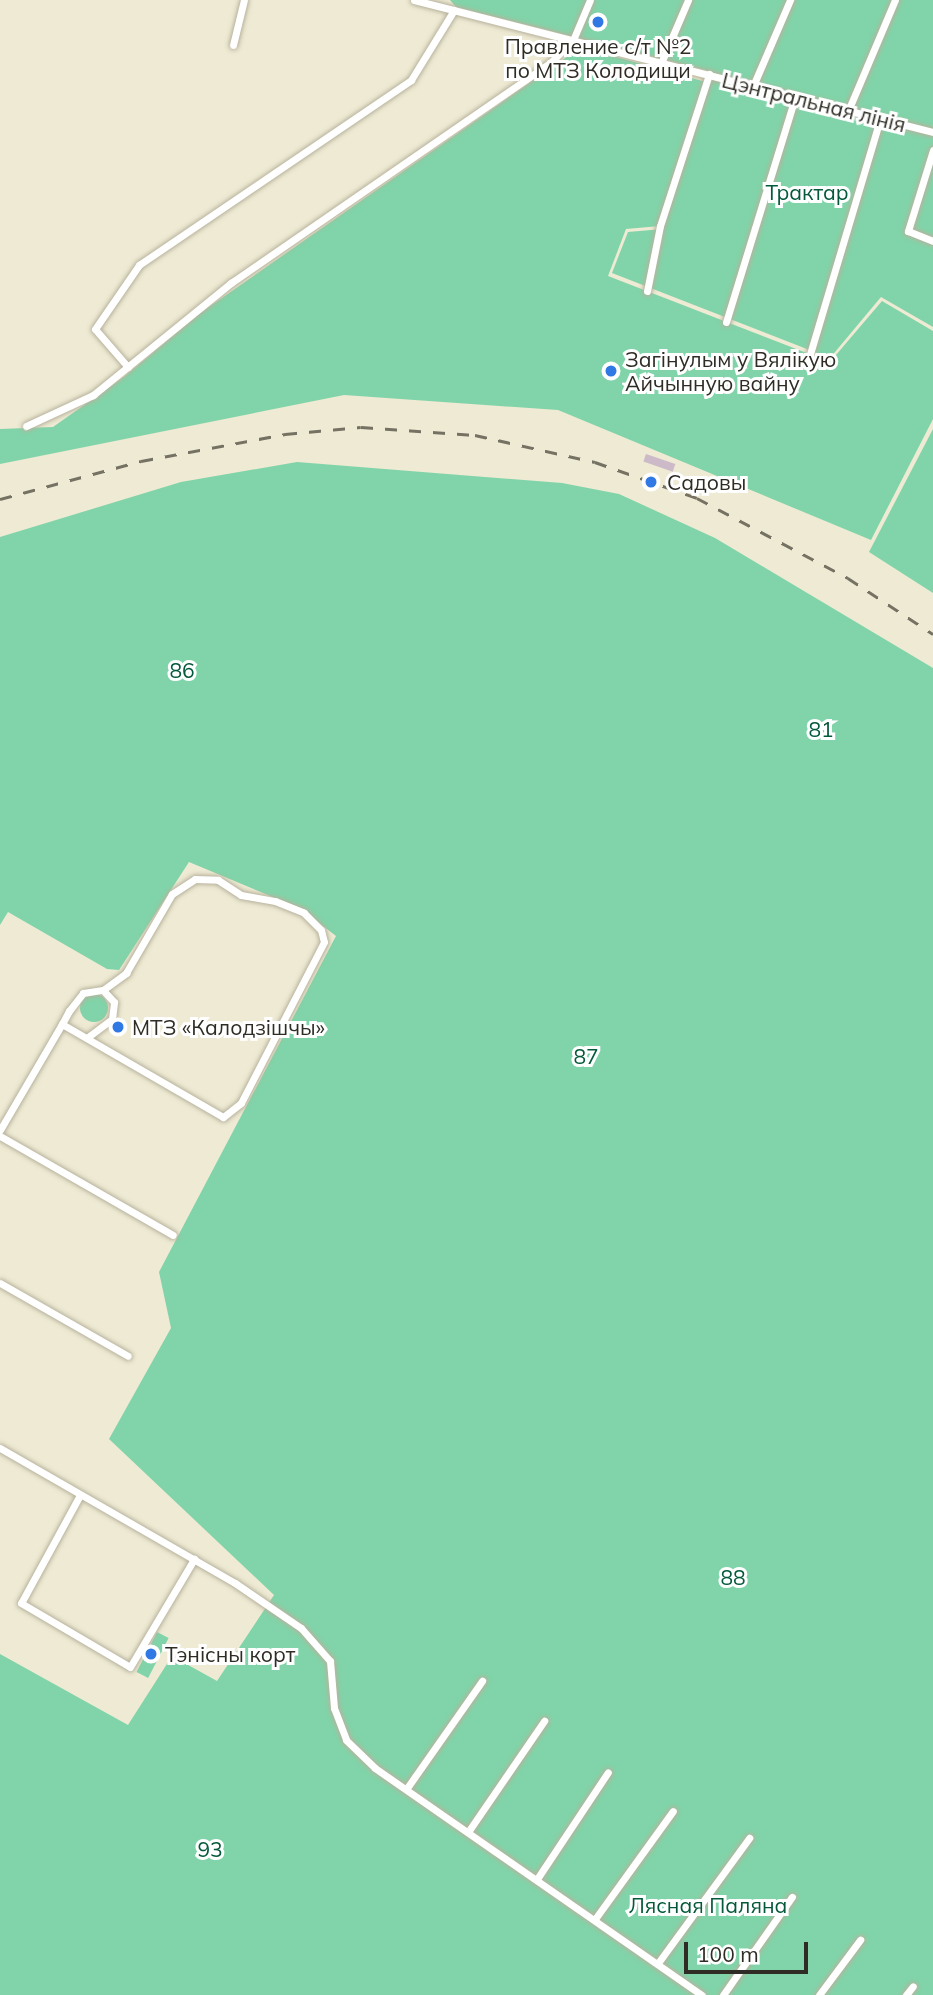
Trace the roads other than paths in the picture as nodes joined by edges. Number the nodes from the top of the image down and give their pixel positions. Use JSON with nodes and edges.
{"nodes":[{"id":1,"x":244,"y":0,"type":"edge"},
{"id":2,"x":414,"y":0,"type":"edge"},
{"id":3,"x":590,"y":0,"type":"edge"},
{"id":4,"x":688,"y":0,"type":"edge"},
{"id":5,"x":790,"y":0,"type":"edge"},
{"id":6,"x":895,"y":0,"type":"edge"},
{"id":7,"x":430,"y":2,"type":"edge"},
{"id":8,"x":454,"y":10,"type":"junction"},
{"id":9,"x":573,"y":40,"type":"junction"},
{"id":10,"x":233,"y":45,"type":"dead end"},
{"id":11,"x":661,"y":63,"type":"junction"},
{"id":12,"x":709,"y":74,"type":"junction"},
{"id":13,"x":754,"y":86,"type":"junction"},
{"id":14,"x":795,"y":98,"type":"junction"},
{"id":15,"x":848,"y":111,"type":"junction"},
{"id":16,"x":880,"y":119,"type":"junction"},
{"id":17,"x":933,"y":132,"type":"edge"},
{"id":18,"x":933,"y":150,"type":"edge"},
{"id":19,"x":933,"y":241,"type":"edge"},
{"id":20,"x":646,"y":290,"type":"dead end"},
{"id":21,"x":726,"y":322,"type":"dead end"},
{"id":22,"x":810,"y":354,"type":"dead end"},
{"id":23,"x":128,"y":367,"type":"junction"},
{"id":24,"x":26,"y":426,"type":"dead end"},
{"id":25,"x":103,"y":990,"type":"junction"},
{"id":26,"x":62,"y":1024,"type":"junction"},
{"id":27,"x":88,"y":1037,"type":"junction"},
{"id":28,"x":0,"y":1130,"type":"edge"},
{"id":29,"x":0,"y":1136,"type":"edge"},
{"id":30,"x":173,"y":1235,"type":"dead end"},
{"id":31,"x":0,"y":1283,"type":"edge"},
{"id":32,"x":128,"y":1356,"type":"dead end"},
{"id":33,"x":0,"y":1448,"type":"edge"},
{"id":34,"x":80,"y":1494,"type":"junction"},
{"id":35,"x":194,"y":1559,"type":"junction"},
{"id":36,"x":482,"y":1681,"type":"dead end"},
{"id":37,"x":544,"y":1721,"type":"dead end"},
{"id":38,"x":608,"y":1772,"type":"dead end"},
{"id":39,"x":407,"y":1788,"type":"junction"},
{"id":40,"x":673,"y":1811,"type":"dead end"},
{"id":41,"x":468,"y":1832,"type":"junction"},
{"id":42,"x":749,"y":1839,"type":"dead end"},
{"id":43,"x":537,"y":1879,"type":"junction"},
{"id":44,"x":792,"y":1897,"type":"dead end"},
{"id":45,"x":595,"y":1919,"type":"junction"},
{"id":46,"x":860,"y":1940,"type":"dead end"},
{"id":47,"x":658,"y":1963,"type":"junction"},
{"id":48,"x":913,"y":1986,"type":"dead end"},
{"id":49,"x":702,"y":1995,"type":"edge"},
{"id":50,"x":723,"y":1995,"type":"edge"},
{"id":51,"x":819,"y":1995,"type":"edge"},
{"id":52,"x":906,"y":1995,"type":"edge"}],
"edges":[{"from":1,"to":10,"type":"street"},
{"from":2,"to":7,"type":"street","name":"Цэнтральная лінія"},
{"from":3,"to":9,"type":"street"},
{"from":4,"to":11,"type":"street"},
{"from":5,"to":13,"type":"street"},
{"from":6,"to":15,"type":"street"},
{"from":7,"to":8,"type":"street","name":"Цэнтральная лінія"},
{"from":8,"to":9,"type":"street","name":"Цэнтральная лінія"},
{"from":8,"to":23,"type":"street"},
{"from":9,"to":11,"type":"street","name":"Цэнтральная лінія"},
{"from":9,"to":23,"type":"street"},
{"from":11,"to":12,"type":"street","name":"Цэнтральная лінія"},
{"from":12,"to":13,"type":"street","name":"Цэнтральная лінія"},
{"from":12,"to":20,"type":"street"},
{"from":13,"to":14,"type":"street","name":"Цэнтральная лінія"},
{"from":14,"to":15,"type":"street","name":"Цэнтральная лінія"},
{"from":14,"to":21,"type":"street"},
{"from":15,"to":16,"type":"street","name":"Цэнтральная лінія"},
{"from":16,"to":17,"type":"street","name":"Цэнтральная лінія"},
{"from":16,"to":22,"type":"street"},
{"from":18,"to":19,"type":"street"},
{"from":23,"to":24,"type":"street"},
{"from":25,"to":26,"type":"street"},
{"from":25,"to":27,"type":"street"},
{"from":25,"to":27,"type":"street"},
{"from":26,"to":27,"type":"street"},
{"from":26,"to":28,"type":"street"},
{"from":29,"to":30,"type":"street"},
{"from":31,"to":32,"type":"street"},
{"from":33,"to":34,"type":"street"},
{"from":34,"to":35,"type":"street"},
{"from":34,"to":35,"type":"street"},
{"from":35,"to":39,"type":"street"},
{"from":36,"to":39,"type":"street"},
{"from":37,"to":41,"type":"street"},
{"from":38,"to":43,"type":"street"},
{"from":39,"to":41,"type":"street"},
{"from":40,"to":45,"type":"street"},
{"from":41,"to":43,"type":"street"},
{"from":42,"to":47,"type":"street"},
{"from":43,"to":45,"type":"street"},
{"from":44,"to":50,"type":"street"},
{"from":45,"to":47,"type":"street"},
{"from":46,"to":51,"type":"street"},
{"from":47,"to":49,"type":"street"},
{"from":48,"to":52,"type":"street"}]}
